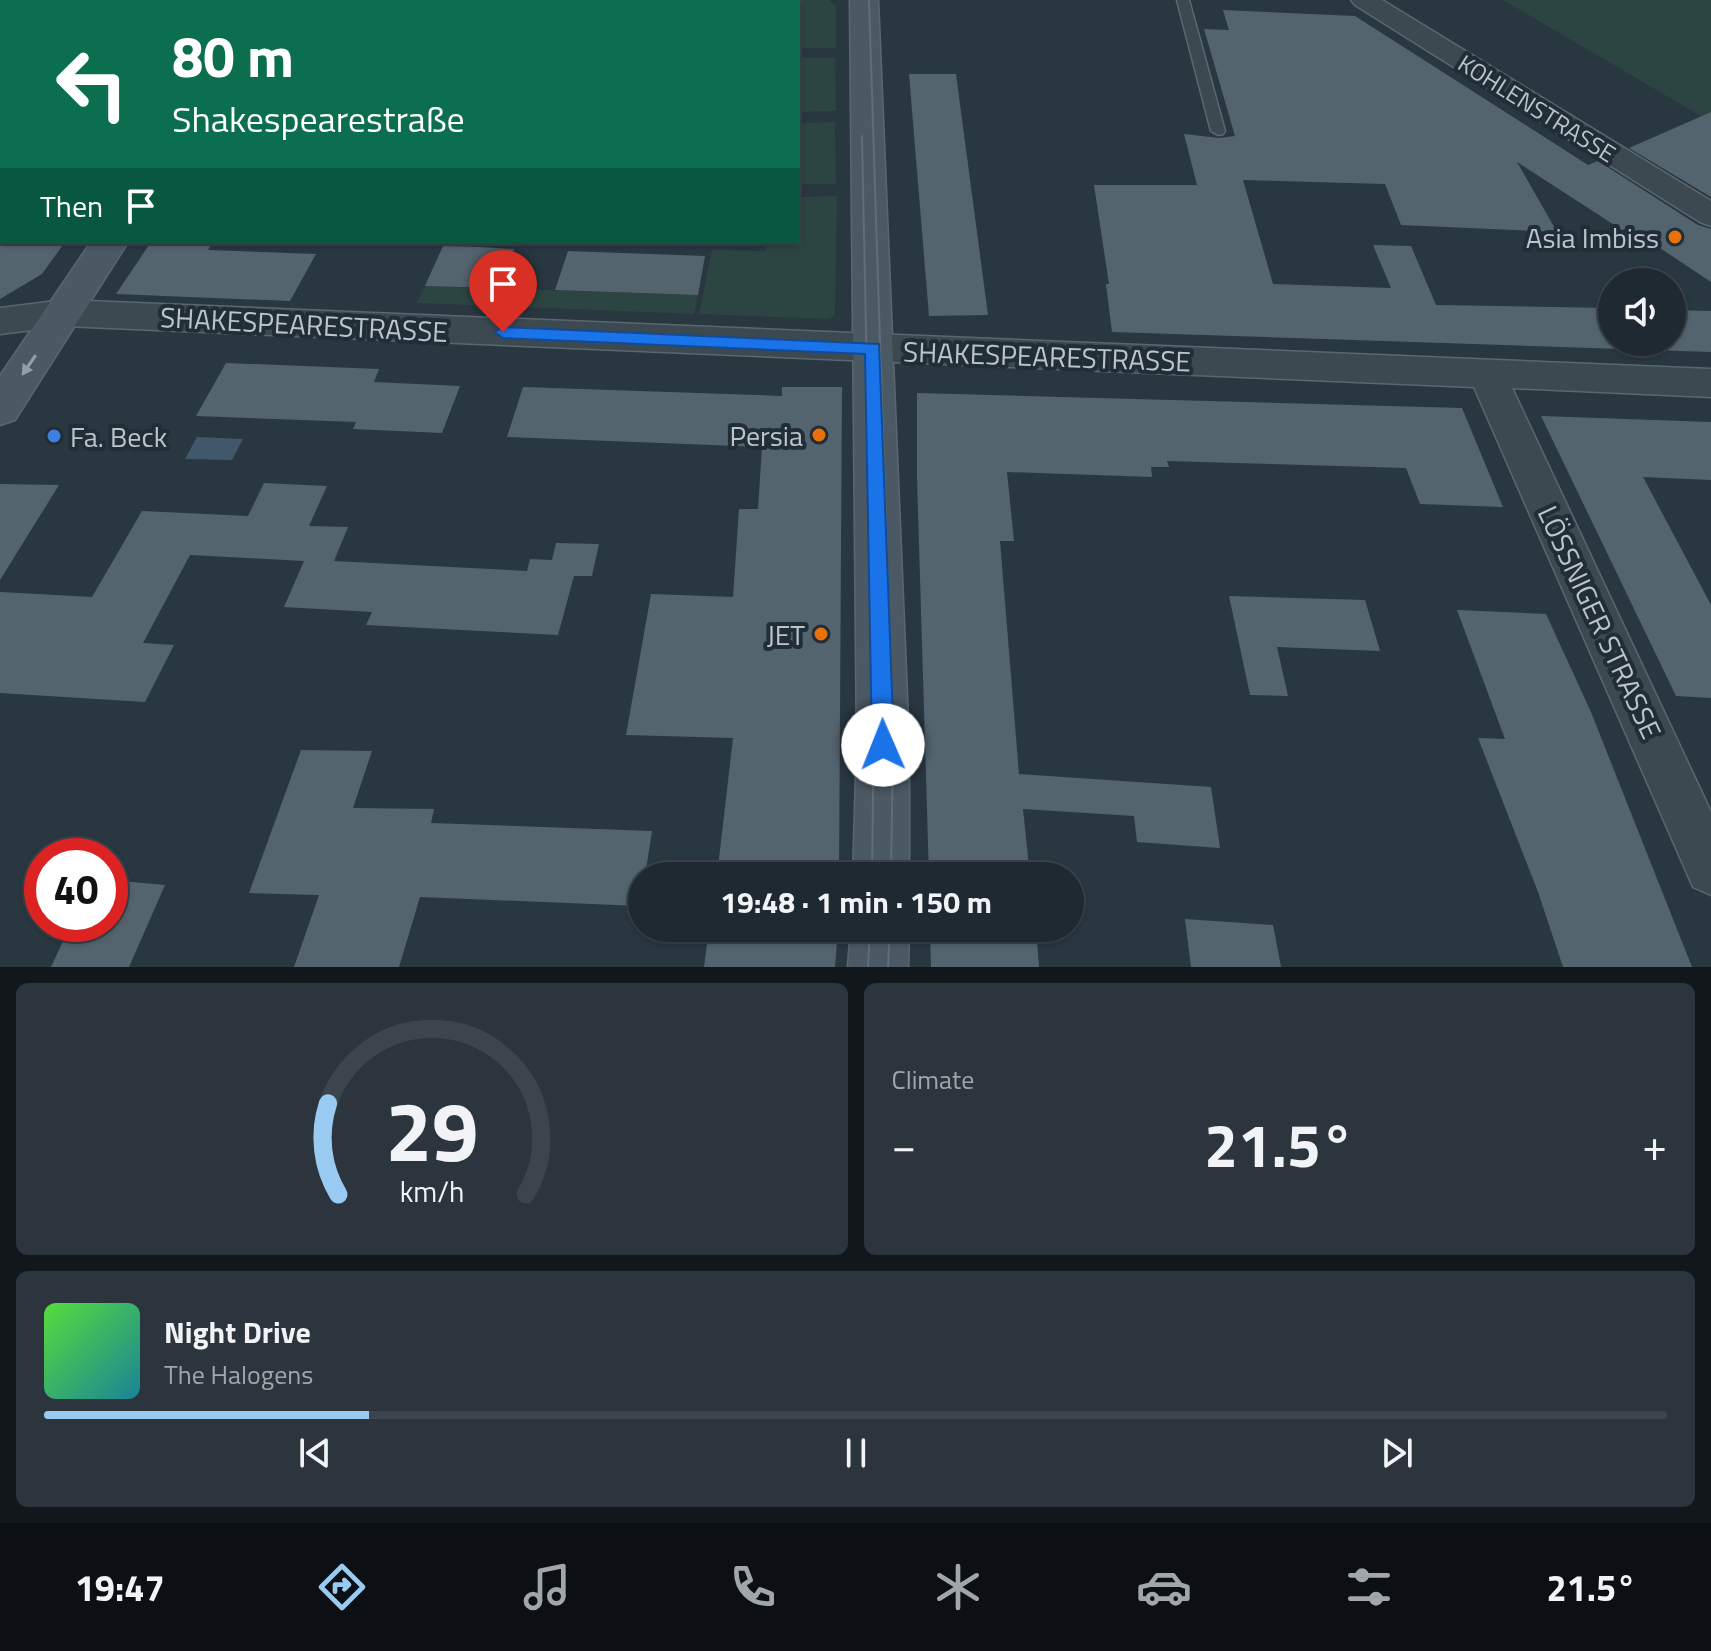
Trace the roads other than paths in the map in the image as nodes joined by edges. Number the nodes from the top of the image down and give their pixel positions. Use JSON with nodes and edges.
{"nodes":[{"id":1,"x":864,"y":0,"type":"edge"},
{"id":2,"x":1183,"y":0,"type":"edge"},
{"id":3,"x":1364,"y":0,"type":"edge"},
{"id":4,"x":1218,"y":131,"type":"dead end"},
{"id":5,"x":1711,"y":215,"type":"edge"},
{"id":6,"x":109,"y":244,"type":"edge"},
{"id":7,"x":64,"y":313,"type":"junction"},
{"id":8,"x":0,"y":321,"type":"edge"},
{"id":9,"x":873,"y":348,"type":"junction"},
{"id":10,"x":1487,"y":375,"type":"junction"},
{"id":11,"x":1711,"y":383,"type":"edge"},
{"id":12,"x":0,"y":409,"type":"edge"},
{"id":13,"x":881,"y":862,"type":"edge"},
{"id":14,"x":1711,"y":869,"type":"edge"},
{"id":15,"x":879,"y":942,"type":"edge"},
{"id":16,"x":878,"y":967,"type":"edge"}],
"edges":[{"from":1,"to":9,"type":"street"},
{"from":2,"to":4,"type":"lane"},
{"from":3,"to":5,"type":"street","name":"KOHLENSTRASSE"},
{"from":6,"to":7,"type":"street"},
{"from":7,"to":8,"type":"street","name":"SHAKESPEARESTRASSE"},
{"from":7,"to":9,"type":"street","name":"SHAKESPEARESTRASSE"},
{"from":7,"to":12,"type":"street","one_way":true},
{"from":9,"to":10,"type":"street","name":"SHAKESPEARESTRASSE"},
{"from":9,"to":13,"type":"street"},
{"from":10,"to":11,"type":"street","name":"SHAKESPEARESTRASSE"},
{"from":10,"to":14,"type":"street","name":"LÖSSNIGER STRASSE"},
{"from":15,"to":16,"type":"street"}]}
